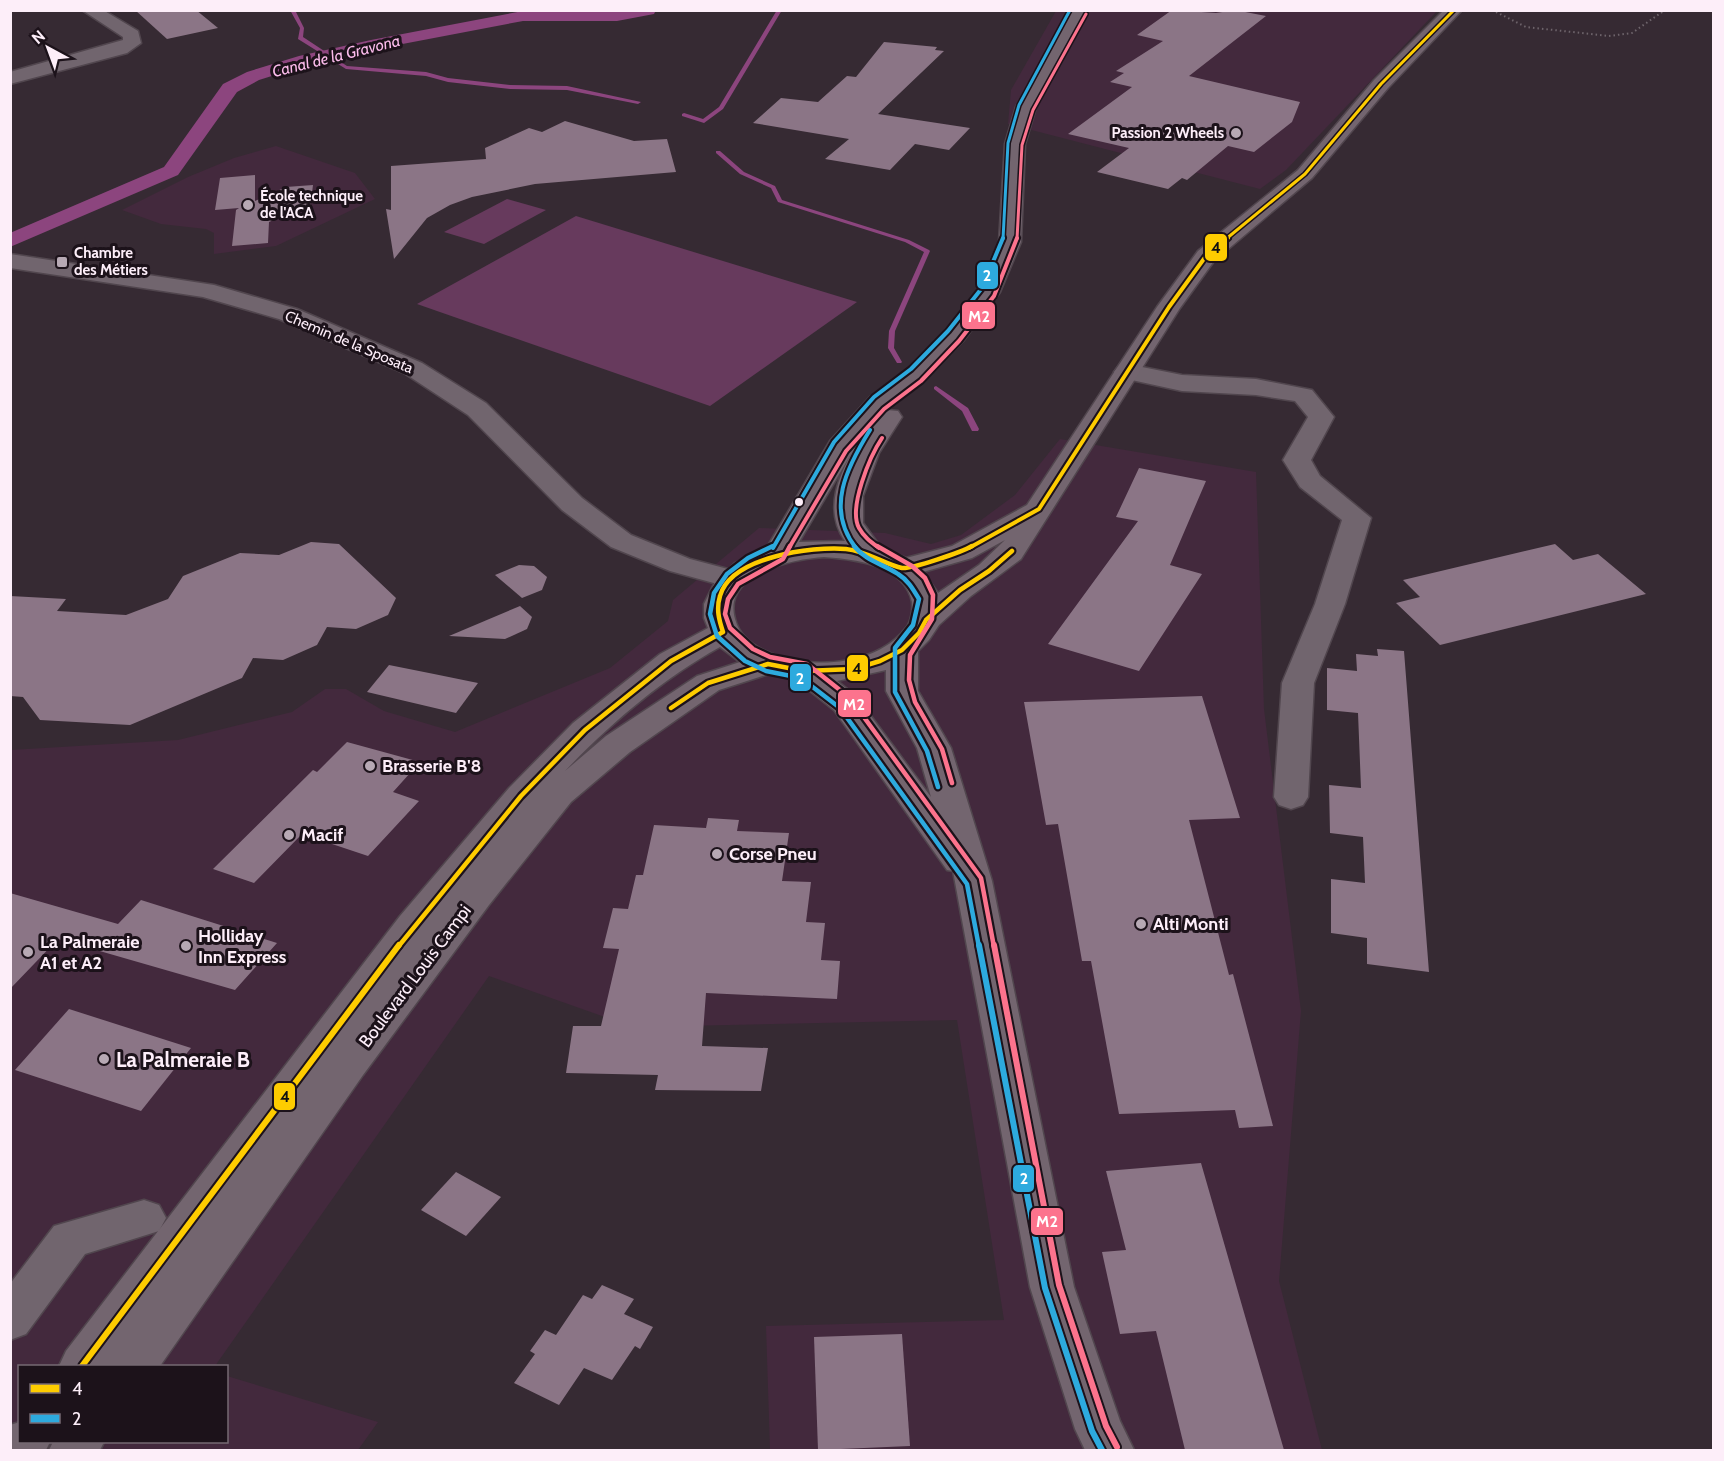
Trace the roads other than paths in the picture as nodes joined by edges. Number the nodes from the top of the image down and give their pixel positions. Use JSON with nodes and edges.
{"nodes":[{"id":1,"x":90,"y":10,"type":"edge"},
{"id":2,"x":1079,"y":10,"type":"edge"},
{"id":3,"x":1454,"y":10,"type":"edge"},
{"id":4,"x":10,"y":78,"type":"edge"},
{"id":5,"x":10,"y":261,"type":"edge"},
{"id":6,"x":1127,"y":372,"type":"junction"},
{"id":7,"x":916,"y":375,"type":"junction"},
{"id":8,"x":1039,"y":509,"type":"junction"},
{"id":9,"x":871,"y":554,"type":"junction"},
{"id":10,"x":777,"y":555,"type":"junction"},
{"id":11,"x":903,"y":568,"type":"junction"},
{"id":12,"x":732,"y":579,"type":"junction"},
{"id":13,"x":926,"y":620,"type":"junction"},
{"id":14,"x":723,"y":632,"type":"junction"},
{"id":15,"x":902,"y":650,"type":"junction"},
{"id":16,"x":786,"y":668,"type":"junction"},
{"id":17,"x":1291,"y":797,"type":"dead end"},
{"id":18,"x":974,"y":881,"type":"junction"},
{"id":19,"x":144,"y":1218,"type":"dead end"},
{"id":20,"x":10,"y":1320,"type":"edge"},
{"id":21,"x":83,"y":1365,"type":"edge"},
{"id":22,"x":134,"y":1365,"type":"edge"},
{"id":23,"x":1110,"y":1450,"type":"edge"}],
"edges":[{"from":1,"to":4,"type":"street"},
{"from":2,"to":7,"type":"main road"},
{"from":3,"to":6,"type":"main road"},
{"from":5,"to":12,"type":"street","name":"Chemin de la Sposata"},
{"from":6,"to":8,"type":"main road"},
{"from":6,"to":17,"type":"street"},
{"from":7,"to":9,"type":"main road"},
{"from":7,"to":10,"type":"main road"},
{"from":8,"to":11,"type":"main road"},
{"from":8,"to":13,"type":"main road"},
{"from":9,"to":10,"type":"main road"},
{"from":9,"to":11,"type":"main road"},
{"from":10,"to":12,"type":"main road"},
{"from":11,"to":13,"type":"main road"},
{"from":12,"to":14,"type":"main road"},
{"from":13,"to":15,"type":"main road"},
{"from":14,"to":16,"type":"main road"},
{"from":14,"to":21,"type":"main road","name":"Boulevard Louis Campi"},
{"from":15,"to":16,"type":"main road"},
{"from":15,"to":18,"type":"main road"},
{"from":16,"to":18,"type":"main road"},
{"from":16,"to":22,"type":"main road","name":"Boulevard Louis Campi"},
{"from":18,"to":23,"type":"main road"},
{"from":19,"to":20,"type":"street"}]}
